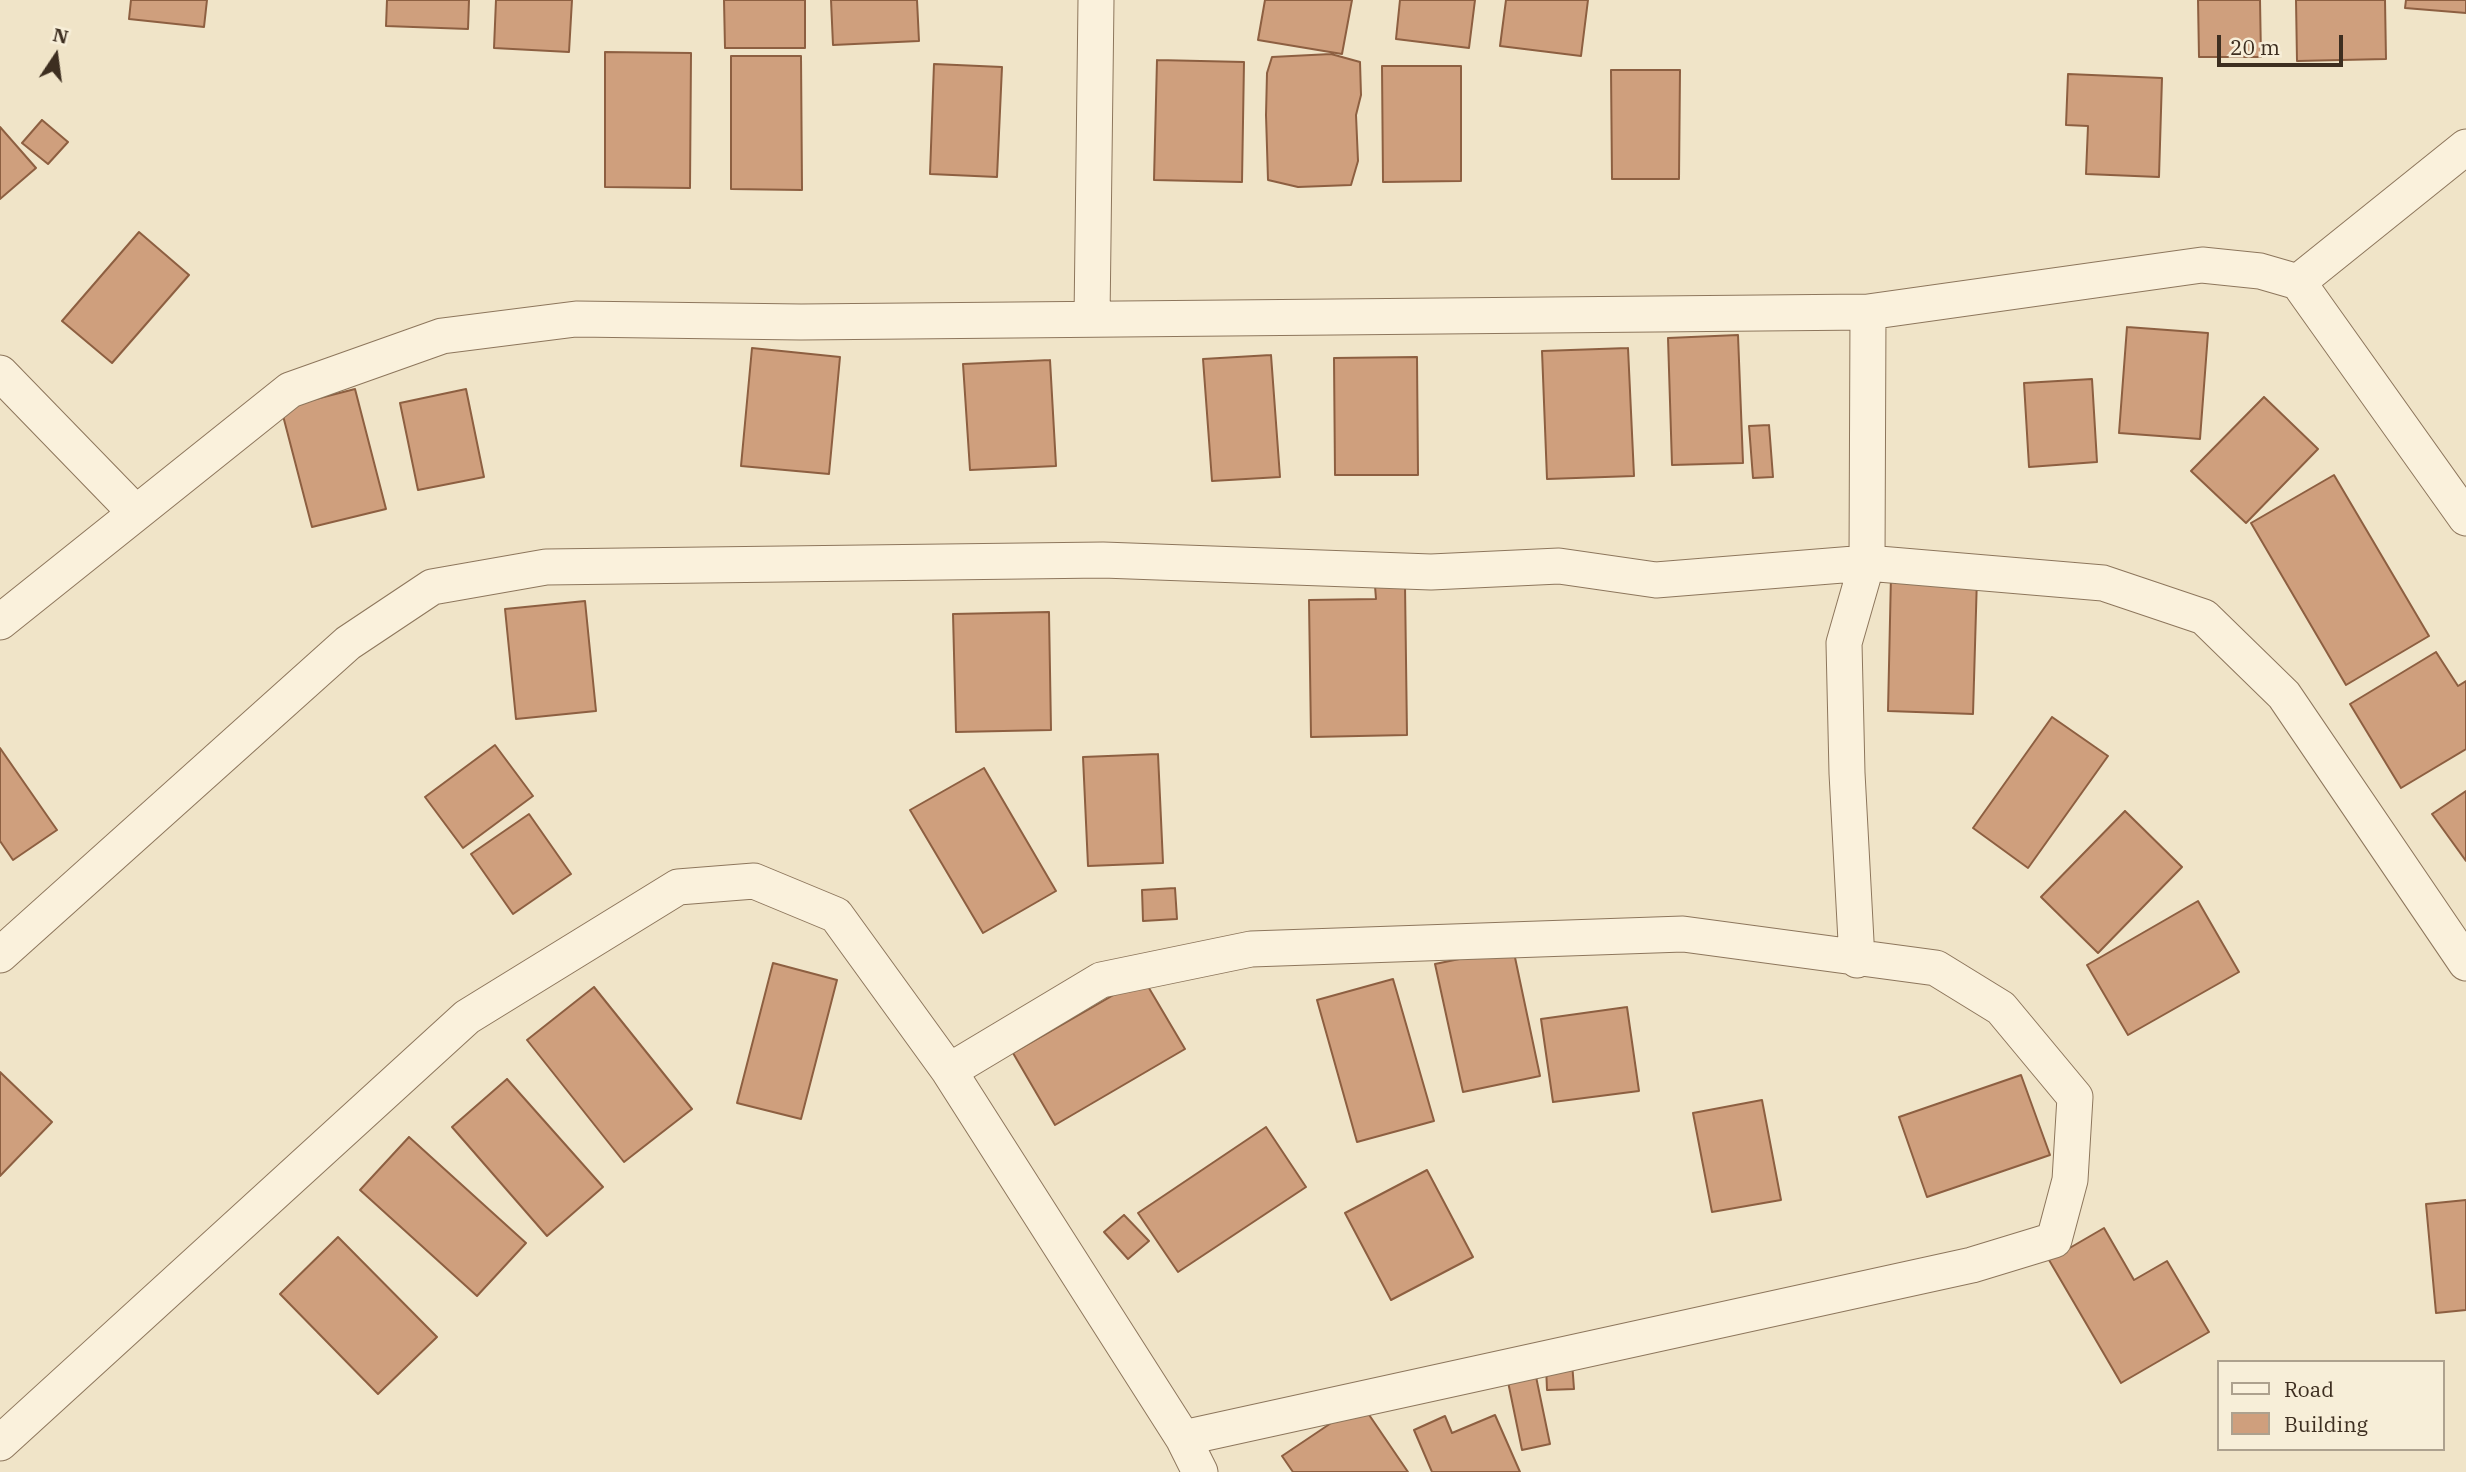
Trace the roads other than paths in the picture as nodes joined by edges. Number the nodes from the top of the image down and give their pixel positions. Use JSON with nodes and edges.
{"nodes":[{"id":1,"x":1096,"y":0,"type":"edge"},
{"id":2,"x":2466,"y":147,"type":"edge"},
{"id":3,"x":2298,"y":282,"type":"junction"},
{"id":4,"x":1868,"y":313,"type":"junction"},
{"id":5,"x":1092,"y":319,"type":"junction"},
{"id":6,"x":0,"y":373,"type":"edge"},
{"id":7,"x":135,"y":512,"type":"junction"},
{"id":8,"x":2466,"y":518,"type":"edge"},
{"id":9,"x":1867,"y":563,"type":"junction"},
{"id":10,"x":0,"y":622,"type":"edge"},
{"id":11,"x":0,"y":955,"type":"edge"},
{"id":12,"x":1857,"y":960,"type":"junction"},
{"id":13,"x":2466,"y":963,"type":"edge"},
{"id":14,"x":949,"y":1071,"type":"junction"},
{"id":15,"x":1183,"y":1438,"type":"junction"},
{"id":16,"x":0,"y":1443,"type":"edge"},
{"id":17,"x":1200,"y":1472,"type":"edge"}],
"edges":[{"from":1,"to":5,"type":"street"},
{"from":2,"to":3,"type":"street"},
{"from":3,"to":4,"type":"street"},
{"from":3,"to":8,"type":"street"},
{"from":4,"to":5,"type":"street"},
{"from":4,"to":9,"type":"street"},
{"from":5,"to":7,"type":"street"},
{"from":6,"to":7,"type":"street"},
{"from":7,"to":10,"type":"street"},
{"from":9,"to":11,"type":"street"},
{"from":9,"to":12,"type":"street"},
{"from":9,"to":13,"type":"street"},
{"from":12,"to":14,"type":"street"},
{"from":12,"to":15,"type":"street"},
{"from":14,"to":15,"type":"street"},
{"from":14,"to":16,"type":"street"},
{"from":15,"to":17,"type":"street"}]}
